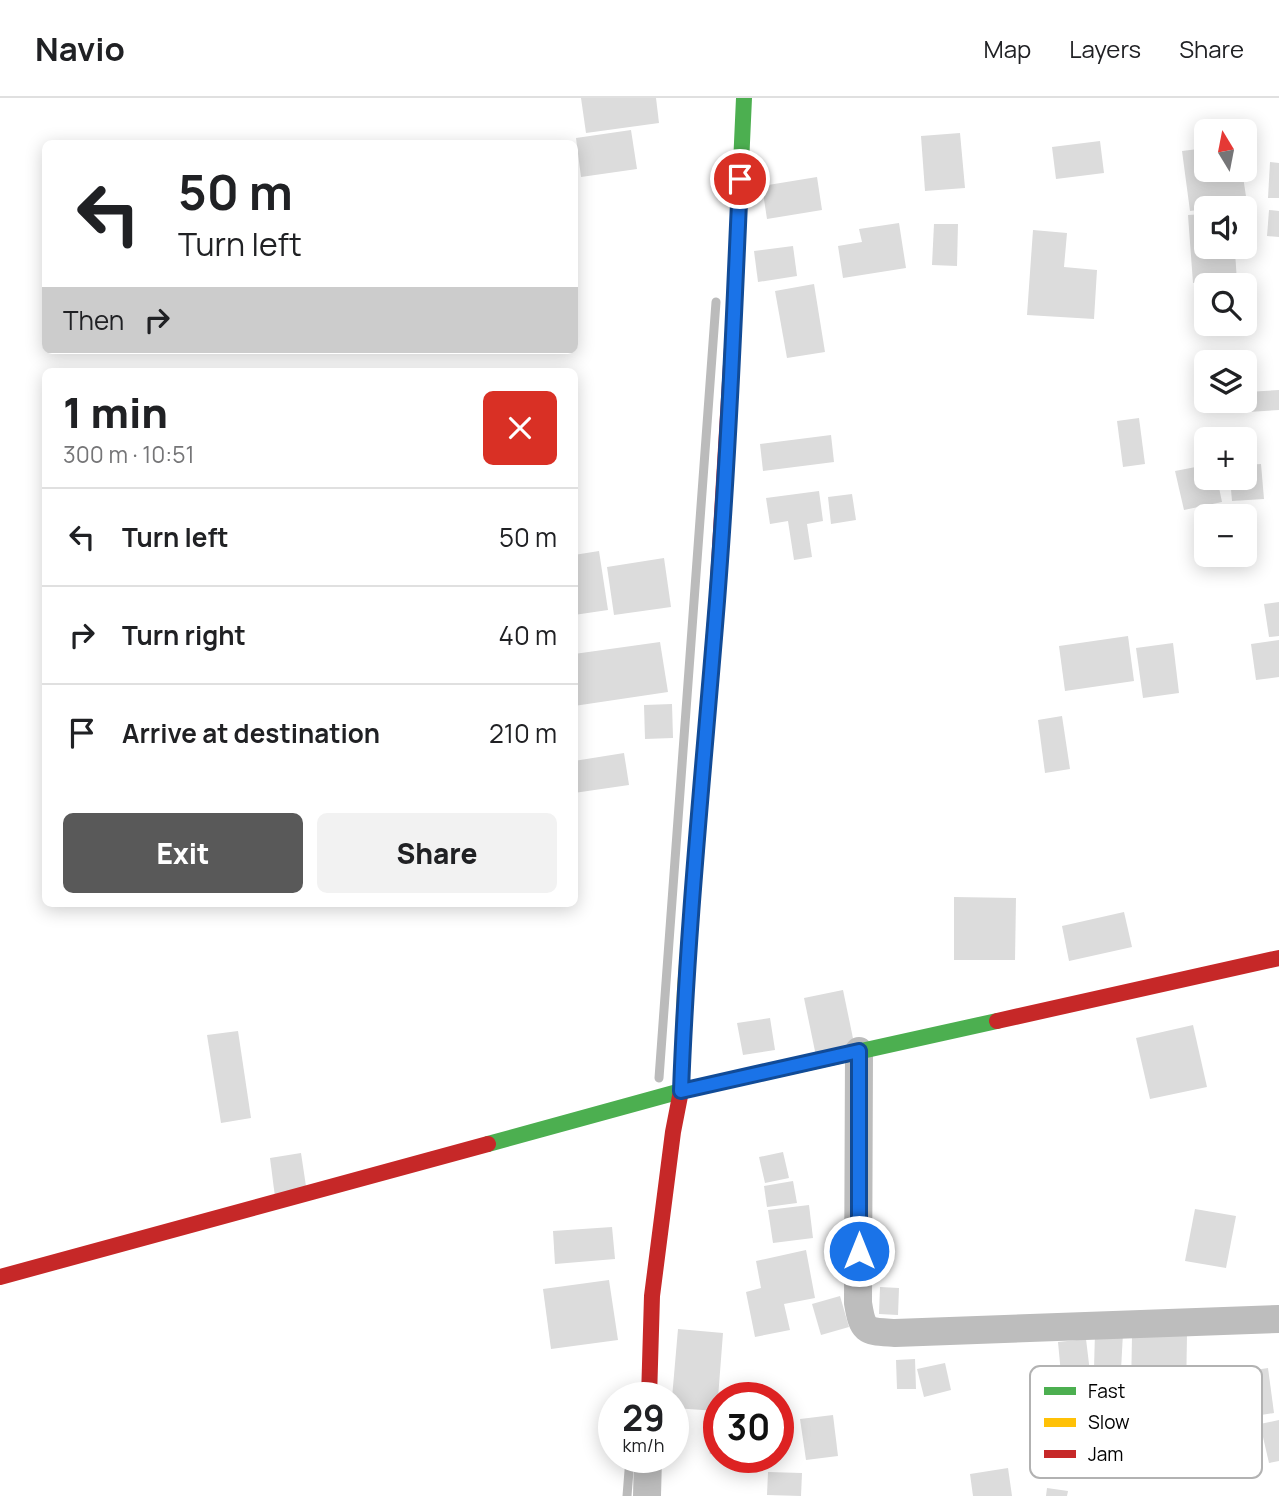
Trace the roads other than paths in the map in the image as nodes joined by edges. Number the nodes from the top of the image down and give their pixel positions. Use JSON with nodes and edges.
{"nodes":[{"id":1,"x":744,"y":98,"type":"edge"},
{"id":2,"x":1279,"y":958,"type":"edge"},
{"id":3,"x":859,"y":1051,"type":"junction"},
{"id":4,"x":681,"y":1091,"type":"junction"},
{"id":5,"x":634,"y":1103,"type":"junction"},
{"id":6,"x":673,"y":1132,"type":"junction"},
{"id":7,"x":0,"y":1277,"type":"edge"},
{"id":8,"x":1279,"y":1319,"type":"edge"},
{"id":9,"x":649,"y":1382,"type":"edge"},
{"id":10,"x":648,"y":1473,"type":"edge"},
{"id":11,"x":647,"y":1496,"type":"edge"}],
"edges":[{"from":1,"to":4,"type":"street"},
{"from":2,"to":3,"type":"street"},
{"from":3,"to":4,"type":"street"},
{"from":3,"to":8,"type":"street"},
{"from":4,"to":5,"type":"street"},
{"from":4,"to":6,"type":"street"},
{"from":5,"to":6,"type":"street"},
{"from":5,"to":7,"type":"street"},
{"from":6,"to":9,"type":"street"},
{"from":10,"to":11,"type":"street"}]}
